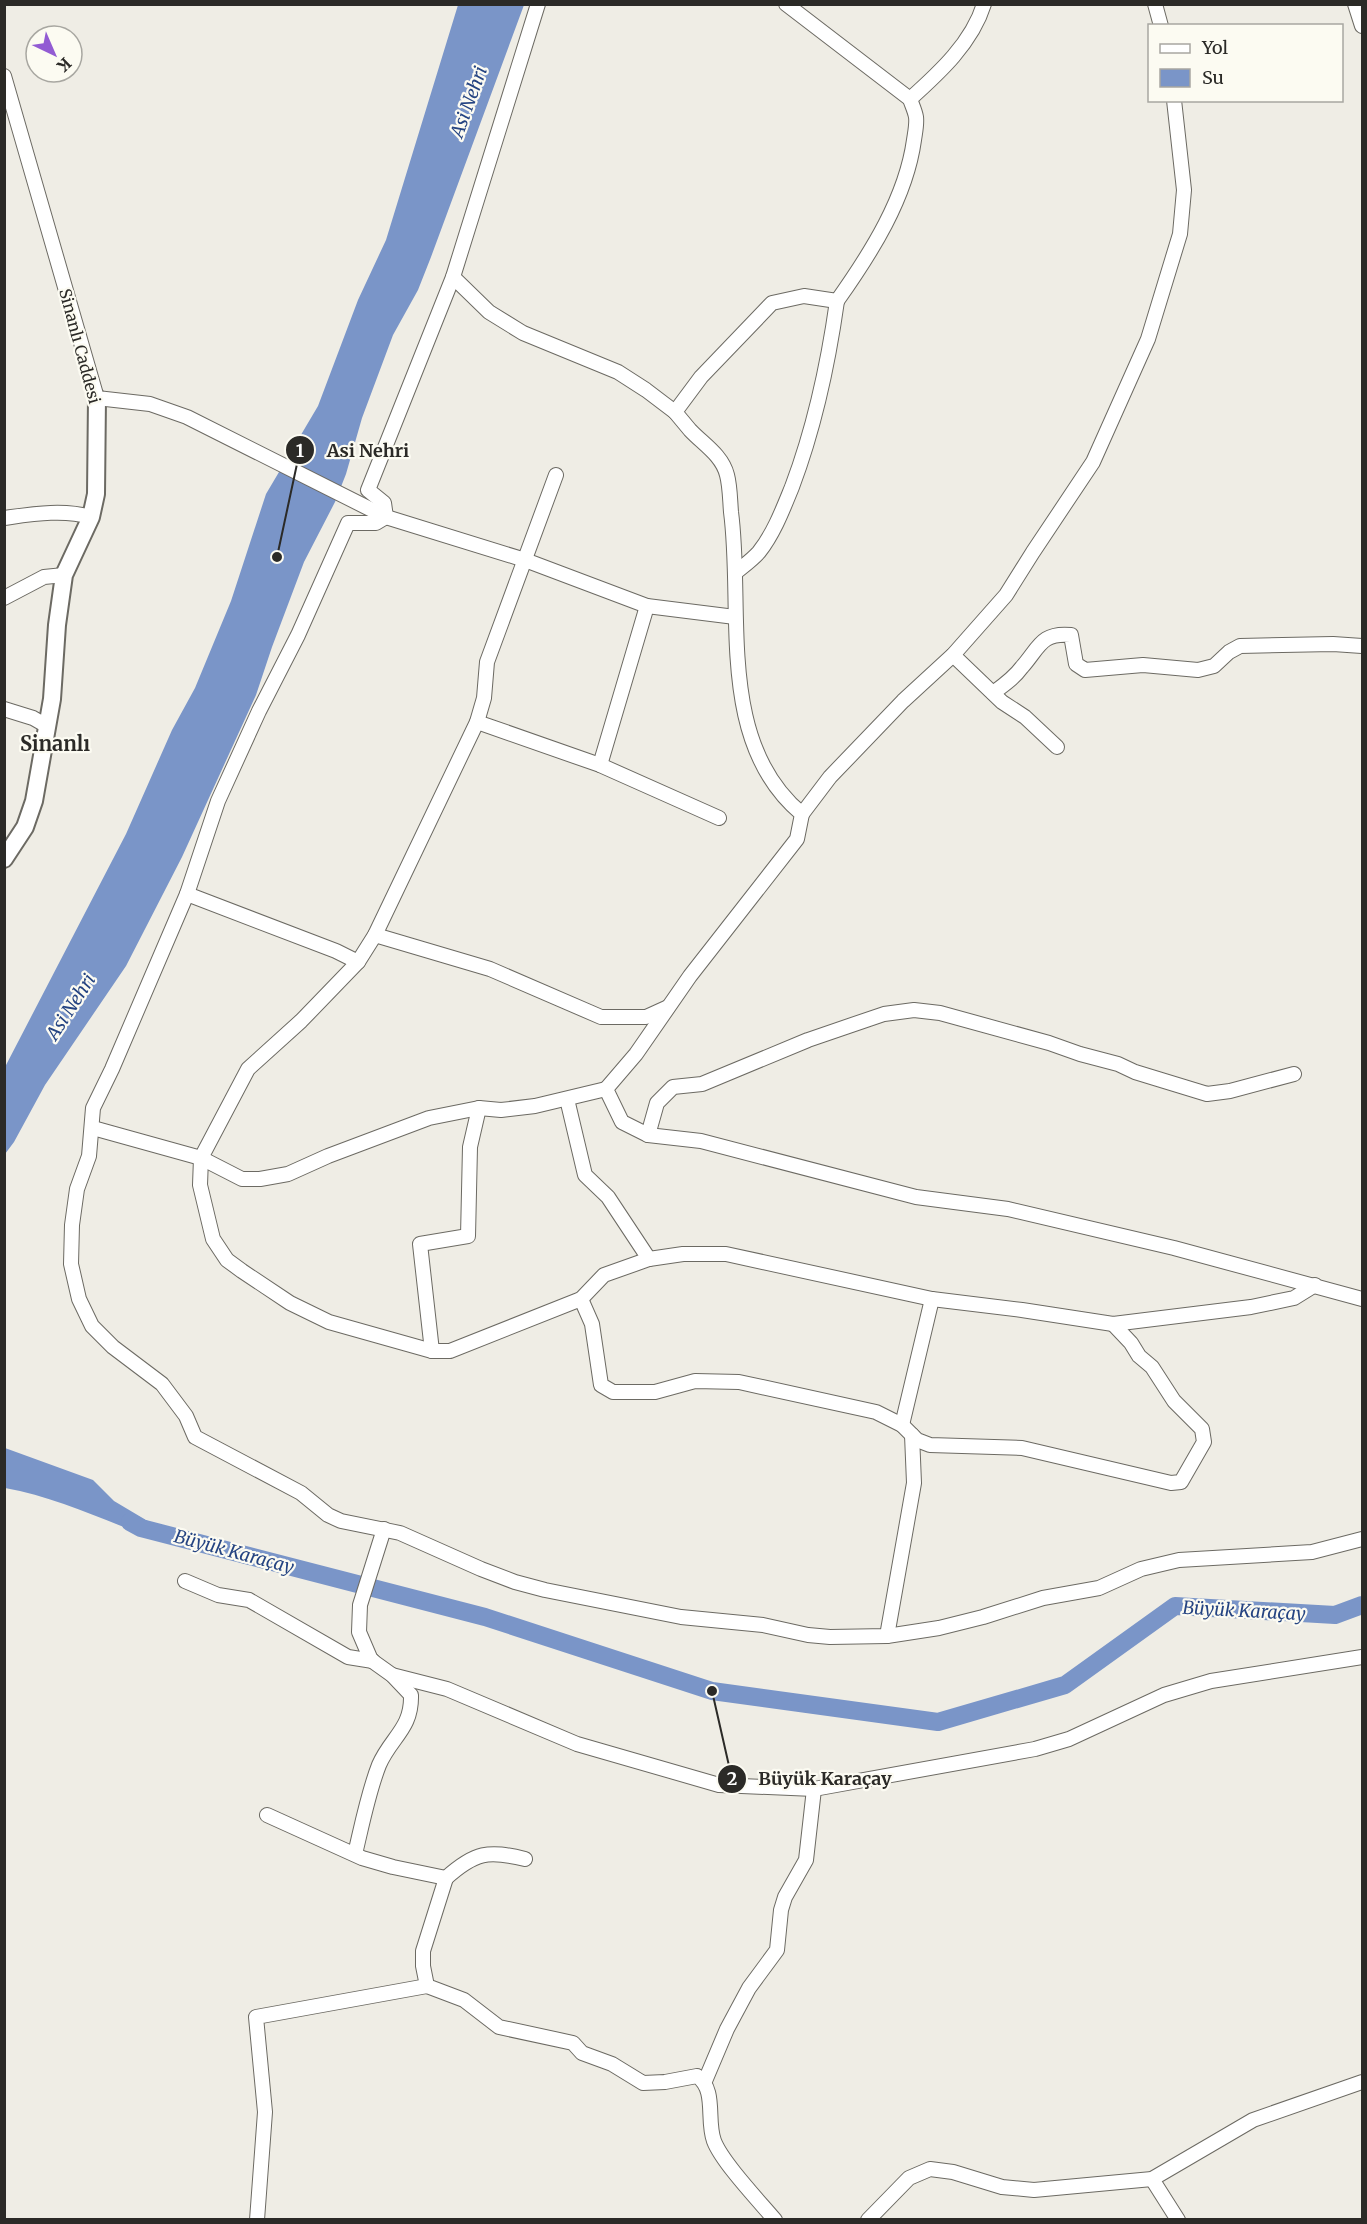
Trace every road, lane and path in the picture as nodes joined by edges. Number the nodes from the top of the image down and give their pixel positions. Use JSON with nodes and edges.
{"nodes":[{"id":1,"x":538,"y":4,"type":"edge"},
{"id":2,"x":786,"y":4,"type":"edge"},
{"id":3,"x":984,"y":4,"type":"edge"},
{"id":4,"x":1155,"y":4,"type":"edge"},
{"id":5,"x":1355,"y":4,"type":"edge"},
{"id":6,"x":1160,"y":24,"type":"edge"},
{"id":7,"x":1362,"y":26,"type":"edge"},
{"id":8,"x":4,"y":76,"type":"edge"},
{"id":9,"x":910,"y":99,"type":"junction"},
{"id":10,"x":1174,"y":102,"type":"edge"},
{"id":11,"x":453,"y":277,"type":"junction"},
{"id":12,"x":837,"y":301,"type":"junction"},
{"id":13,"x":97,"y":398,"type":"junction"},
{"id":14,"x":675,"y":412,"type":"junction"},
{"id":15,"x":556,"y":475,"type":"dead end"},
{"id":16,"x":92,"y":517,"type":"junction"},
{"id":17,"x":386,"y":517,"type":"junction"},
{"id":18,"x":4,"y":518,"type":"edge"},
{"id":19,"x":525,"y":560,"type":"junction"},
{"id":20,"x":735,"y":573,"type":"junction"},
{"id":21,"x":64,"y":575,"type":"junction"},
{"id":22,"x":4,"y":598,"type":"edge"},
{"id":23,"x":647,"y":606,"type":"junction"},
{"id":24,"x":735,"y":617,"type":"junction"},
{"id":25,"x":1362,"y":646,"type":"edge"},
{"id":26,"x":953,"y":655,"type":"junction"},
{"id":27,"x":993,"y":693,"type":"junction"},
{"id":28,"x":4,"y":709,"type":"edge"},
{"id":29,"x":477,"y":722,"type":"junction"},
{"id":30,"x":47,"y":726,"type":"junction"},
{"id":31,"x":1057,"y":747,"type":"dead end"},
{"id":32,"x":600,"y":765,"type":"junction"},
{"id":33,"x":802,"y":813,"type":"junction"},
{"id":34,"x":719,"y":818,"type":"dead end"},
{"id":35,"x":4,"y":859,"type":"edge"},
{"id":36,"x":187,"y":894,"type":"junction"},
{"id":37,"x":375,"y":935,"type":"junction"},
{"id":38,"x":358,"y":962,"type":"junction"},
{"id":39,"x":668,"y":1006,"type":"junction"},
{"id":40,"x":1294,"y":1074,"type":"dead end"},
{"id":41,"x":606,"y":1089,"type":"junction"},
{"id":42,"x":567,"y":1099,"type":"junction"},
{"id":43,"x":479,"y":1108,"type":"junction"},
{"id":44,"x":93,"y":1128,"type":"junction"},
{"id":45,"x":648,"y":1135,"type":"junction"},
{"id":46,"x":201,"y":1158,"type":"junction"},
{"id":47,"x":649,"y":1259,"type":"junction"},
{"id":48,"x":1315,"y":1285,"type":"junction"},
{"id":49,"x":581,"y":1299,"type":"junction"},
{"id":50,"x":932,"y":1299,"type":"junction"},
{"id":51,"x":1362,"y":1299,"type":"edge"},
{"id":52,"x":1113,"y":1324,"type":"junction"},
{"id":53,"x":432,"y":1351,"type":"junction"},
{"id":54,"x":907,"y":1430,"type":"junction"},
{"id":55,"x":384,"y":1529,"type":"junction"},
{"id":56,"x":1362,"y":1539,"type":"edge"},
{"id":57,"x":185,"y":1581,"type":"dead end"},
{"id":58,"x":887,"y":1636,"type":"junction"},
{"id":59,"x":1362,"y":1657,"type":"edge"},
{"id":60,"x":373,"y":1661,"type":"junction"},
{"id":61,"x":392,"y":1675,"type":"junction"},
{"id":62,"x":814,"y":1789,"type":"junction"},
{"id":63,"x":267,"y":1815,"type":"dead end"},
{"id":64,"x":355,"y":1854,"type":"junction"},
{"id":65,"x":525,"y":1859,"type":"dead end"},
{"id":66,"x":446,"y":1878,"type":"junction"},
{"id":67,"x":428,"y":1986,"type":"junction"},
{"id":68,"x":705,"y":2081,"type":"junction"},
{"id":69,"x":1362,"y":2082,"type":"edge"},
{"id":70,"x":1152,"y":2179,"type":"junction"},
{"id":71,"x":257,"y":2220,"type":"edge"},
{"id":72,"x":775,"y":2220,"type":"edge"},
{"id":73,"x":868,"y":2220,"type":"edge"},
{"id":74,"x":1179,"y":2220,"type":"edge"}],
"edges":[{"from":1,"to":11,"type":"street"},
{"from":2,"to":9,"type":"street"},
{"from":3,"to":9,"type":"street"},
{"from":4,"to":6,"type":"street"},
{"from":5,"to":7,"type":"street"},
{"from":8,"to":13,"type":"street","name":"Sinanlı Caddesi"},
{"from":9,"to":12,"type":"street"},
{"from":10,"to":26,"type":"street"},
{"from":11,"to":14,"type":"street"},
{"from":11,"to":17,"type":"street"},
{"from":12,"to":14,"type":"street"},
{"from":12,"to":20,"type":"street"},
{"from":13,"to":16,"type":"main road","name":"Sinanlı Caddesi"},
{"from":13,"to":17,"type":"street"},
{"from":14,"to":20,"type":"street"},
{"from":15,"to":19,"type":"street"},
{"from":16,"to":18,"type":"street"},
{"from":16,"to":21,"type":"main road","name":"Sinanlı Caddesi"},
{"from":17,"to":19,"type":"street"},
{"from":17,"to":36,"type":"street"},
{"from":19,"to":23,"type":"street"},
{"from":19,"to":29,"type":"street"},
{"from":20,"to":24,"type":"street"},
{"from":21,"to":22,"type":"street"},
{"from":21,"to":30,"type":"main road","name":"Sinanlı Caddesi"},
{"from":23,"to":24,"type":"street"},
{"from":23,"to":32,"type":"street"},
{"from":24,"to":33,"type":"street"},
{"from":25,"to":27,"type":"street"},
{"from":26,"to":27,"type":"street"},
{"from":26,"to":33,"type":"street"},
{"from":27,"to":31,"type":"street"},
{"from":28,"to":30,"type":"street"},
{"from":29,"to":32,"type":"street"},
{"from":29,"to":37,"type":"street"},
{"from":30,"to":35,"type":"main road","name":"Sinanlı Caddesi"},
{"from":32,"to":34,"type":"street"},
{"from":33,"to":39,"type":"street"},
{"from":36,"to":38,"type":"street"},
{"from":36,"to":44,"type":"street"},
{"from":37,"to":38,"type":"street"},
{"from":37,"to":39,"type":"street"},
{"from":38,"to":46,"type":"street"},
{"from":39,"to":41,"type":"street"},
{"from":40,"to":45,"type":"street"},
{"from":41,"to":42,"type":"street"},
{"from":41,"to":45,"type":"street"},
{"from":42,"to":43,"type":"street"},
{"from":42,"to":47,"type":"street"},
{"from":43,"to":46,"type":"street"},
{"from":43,"to":53,"type":"street"},
{"from":44,"to":46,"type":"street"},
{"from":44,"to":55,"type":"street"},
{"from":45,"to":48,"type":"street"},
{"from":46,"to":53,"type":"street"},
{"from":47,"to":49,"type":"street"},
{"from":47,"to":50,"type":"street"},
{"from":48,"to":51,"type":"street"},
{"from":48,"to":52,"type":"street"},
{"from":49,"to":53,"type":"street"},
{"from":49,"to":54,"type":"street"},
{"from":50,"to":52,"type":"street"},
{"from":50,"to":54,"type":"street"},
{"from":52,"to":54,"type":"street"},
{"from":54,"to":58,"type":"street"},
{"from":55,"to":58,"type":"street"},
{"from":55,"to":60,"type":"street"},
{"from":56,"to":58,"type":"street"},
{"from":57,"to":60,"type":"street"},
{"from":59,"to":62,"type":"street"},
{"from":60,"to":61,"type":"street"},
{"from":61,"to":62,"type":"street"},
{"from":61,"to":64,"type":"street"},
{"from":62,"to":68,"type":"street"},
{"from":63,"to":64,"type":"street"},
{"from":64,"to":66,"type":"street"},
{"from":65,"to":66,"type":"street"},
{"from":66,"to":67,"type":"street"},
{"from":67,"to":68,"type":"street"},
{"from":67,"to":71,"type":"street"},
{"from":68,"to":72,"type":"street"},
{"from":69,"to":70,"type":"street"},
{"from":70,"to":73,"type":"street"},
{"from":70,"to":74,"type":"street"}]}
